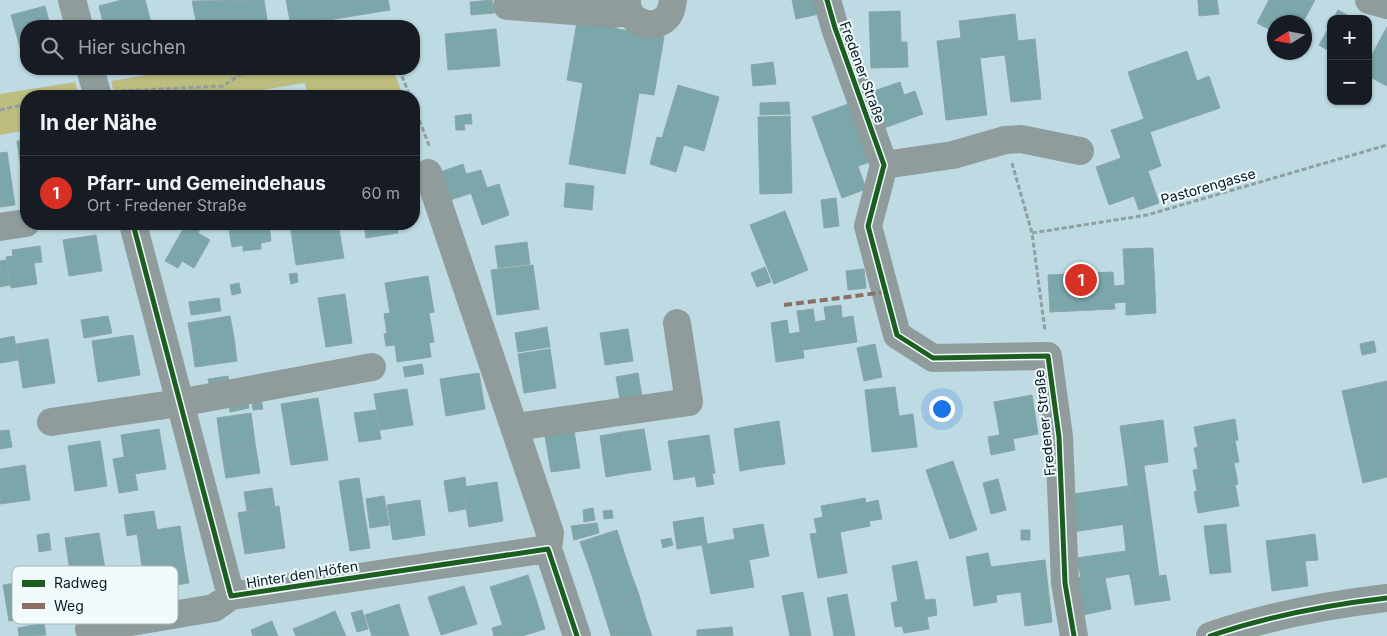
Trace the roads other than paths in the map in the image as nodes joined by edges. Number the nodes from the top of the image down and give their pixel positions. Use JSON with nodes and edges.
{"nodes":[{"id":1,"x":72,"y":0,"type":"edge"},
{"id":2,"x":673,"y":0,"type":"edge"},
{"id":3,"x":827,"y":0,"type":"edge"},
{"id":4,"x":1370,"y":0,"type":"edge"},
{"id":5,"x":1387,"y":5,"type":"edge"},
{"id":6,"x":507,"y":6,"type":"dead end"},
{"id":7,"x":628,"y":6,"type":"edge"},
{"id":8,"x":77,"y":20,"type":"edge"},
{"id":9,"x":1080,"y":152,"type":"dead end"},
{"id":10,"x":884,"y":165,"type":"junction"},
{"id":11,"x":428,"y":173,"type":"road end"},
{"id":12,"x":20,"y":224,"type":"edge"},
{"id":13,"x":0,"y":227,"type":"edge"},
{"id":14,"x":135,"y":230,"type":"edge"},
{"id":15,"x":677,"y":323,"type":"dead end"},
{"id":16,"x":372,"y":367,"type":"dead end"},
{"id":17,"x":179,"y":404,"type":"junction"},
{"id":18,"x":51,"y":422,"type":"dead end"},
{"id":19,"x":516,"y":427,"type":"junction"},
{"id":20,"x":548,"y":549,"type":"junction"},
{"id":21,"x":231,"y":596,"type":"junction"},
{"id":22,"x":1387,"y":598,"type":"edge"},
{"id":23,"x":178,"y":614,"type":"edge"},
{"id":24,"x":119,"y":624,"type":"edge"},
{"id":25,"x":89,"y":629,"type":"dead end"},
{"id":26,"x":577,"y":636,"type":"edge"},
{"id":27,"x":1074,"y":636,"type":"edge"},
{"id":28,"x":1210,"y":636,"type":"edge"}],
"edges":[{"from":1,"to":8,"type":"street"},
{"from":2,"to":7,"type":"street"},
{"from":3,"to":10,"type":"street","name":"Fredener Straße"},
{"from":4,"to":5,"type":"street"},
{"from":6,"to":7,"type":"street"},
{"from":9,"to":10,"type":"street"},
{"from":10,"to":27,"type":"street","name":"Fredener Straße"},
{"from":11,"to":19,"type":"street"},
{"from":12,"to":13,"type":"street"},
{"from":14,"to":17,"type":"street","name":"Hinter den Höfen"},
{"from":15,"to":19,"type":"street"},
{"from":16,"to":17,"type":"street"},
{"from":17,"to":18,"type":"street"},
{"from":17,"to":21,"type":"street","name":"Hinter den Höfen"},
{"from":19,"to":20,"type":"street"},
{"from":20,"to":21,"type":"street","name":"Hinter den Höfen"},
{"from":20,"to":26,"type":"street"},
{"from":21,"to":23,"type":"street","name":"Hinter den Höfen"},
{"from":22,"to":28,"type":"street"},
{"from":24,"to":25,"type":"street","name":"Hinter den Höfen"}]}
